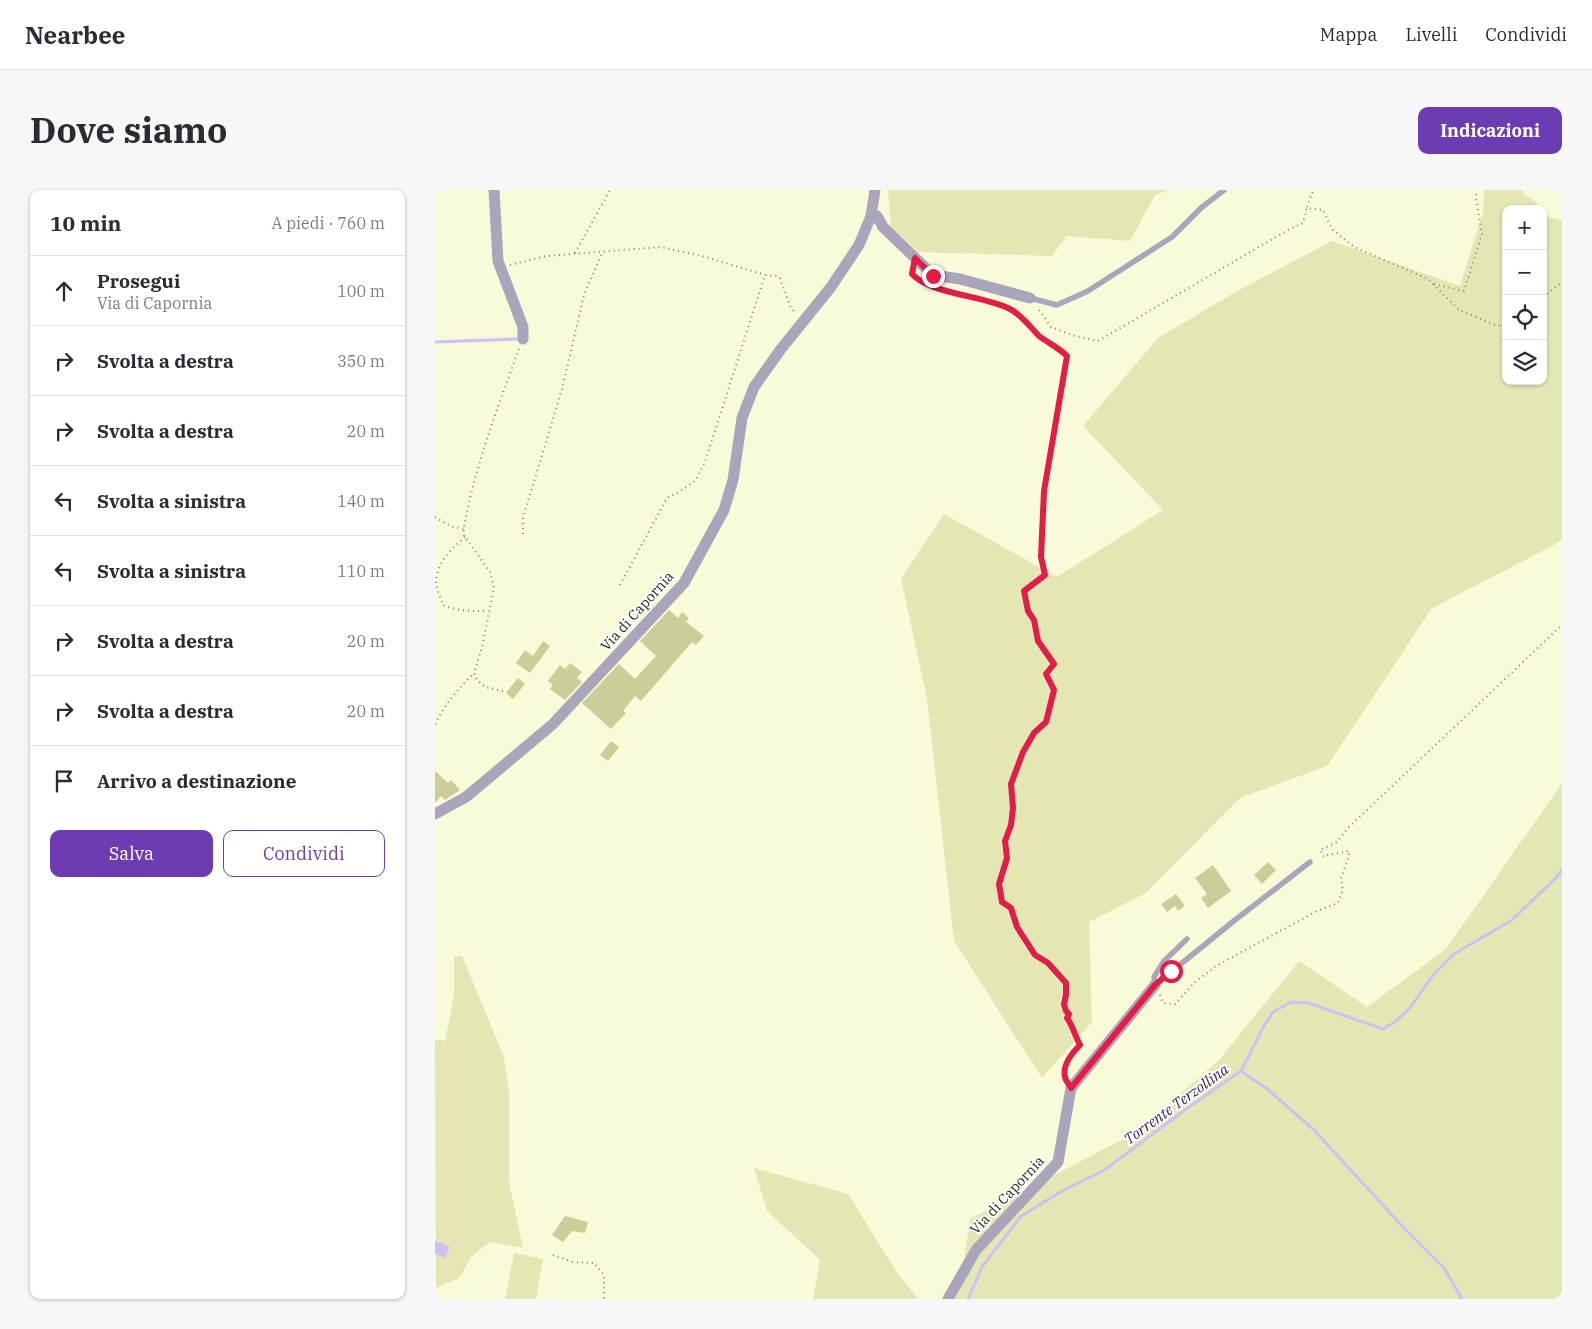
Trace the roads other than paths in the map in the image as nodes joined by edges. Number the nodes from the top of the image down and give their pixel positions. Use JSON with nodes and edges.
{"nodes":[{"id":1,"x":494,"y":190,"type":"edge"},
{"id":2,"x":875,"y":190,"type":"edge"},
{"id":3,"x":1223,"y":190,"type":"edge"},
{"id":4,"x":871,"y":216,"type":"junction"},
{"id":5,"x":1030,"y":298,"type":"joint"},
{"id":6,"x":523,"y":339,"type":"road end"},
{"id":7,"x":435,"y":814,"type":"edge"},
{"id":8,"x":1310,"y":862,"type":"dead end"},
{"id":9,"x":1187,"y":939,"type":"dead end"},
{"id":10,"x":1157,"y":986,"type":"junction"},
{"id":11,"x":948,"y":1299,"type":"edge"}],
"edges":[{"from":1,"to":6,"type":"street"},
{"from":2,"to":4,"type":"street","name":"Via di Capornia"},
{"from":3,"to":5,"type":"lane"},
{"from":4,"to":5,"type":"street"},
{"from":4,"to":7,"type":"street","name":"Via di Capornia"},
{"from":8,"to":10,"type":"lane","name":"Via di Capornia"},
{"from":9,"to":10,"type":"lane","name":"Via di Capornia"},
{"from":10,"to":11,"type":"street","name":"Via di Capornia"}]}
